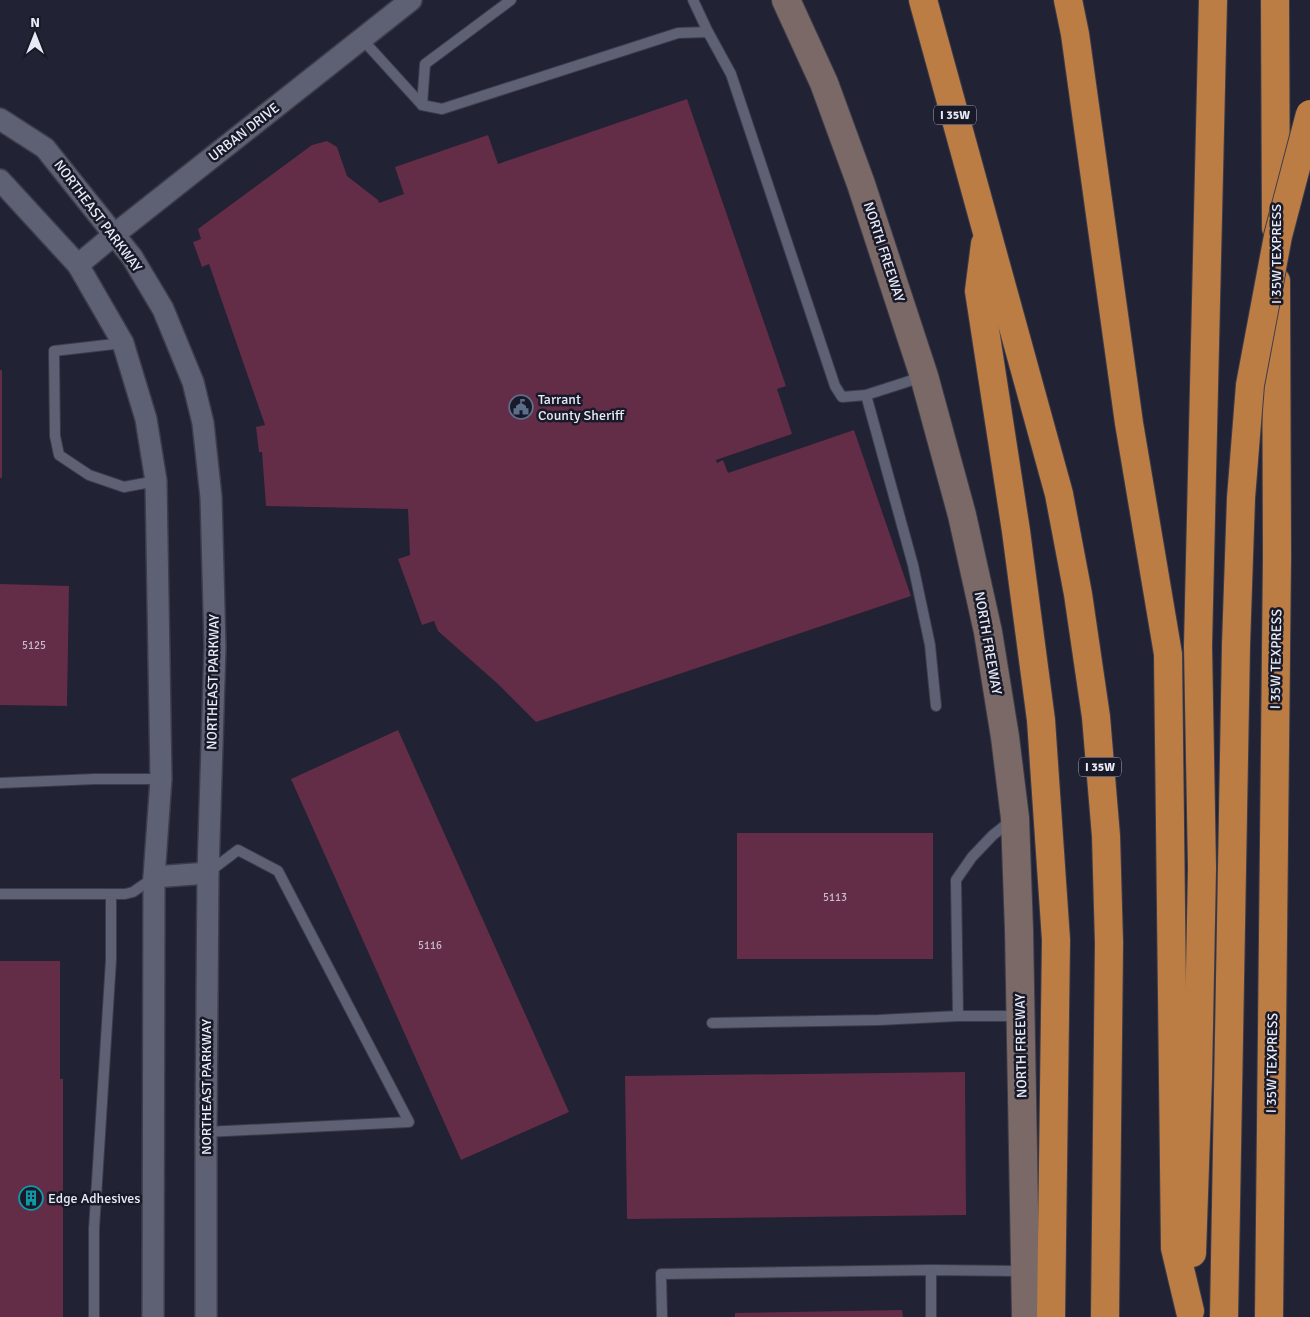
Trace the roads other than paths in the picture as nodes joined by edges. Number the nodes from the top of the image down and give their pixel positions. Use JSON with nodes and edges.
{"nodes":[{"id":1,"x":411,"y":0,"type":"edge"},
{"id":2,"x":512,"y":0,"type":"edge"},
{"id":3,"x":693,"y":0,"type":"edge"},
{"id":4,"x":786,"y":0,"type":"edge"},
{"id":5,"x":923,"y":0,"type":"edge"},
{"id":6,"x":1068,"y":0,"type":"edge"},
{"id":7,"x":1213,"y":0,"type":"edge"},
{"id":8,"x":1275,"y":0,"type":"edge"},
{"id":9,"x":708,"y":32,"type":"junction"},
{"id":10,"x":362,"y":39,"type":"junction"},
{"id":11,"x":422,"y":104,"type":"junction"},
{"id":12,"x":1310,"y":114,"type":"edge"},
{"id":13,"x":0,"y":119,"type":"edge"},
{"id":14,"x":0,"y":180,"type":"edge"},
{"id":15,"x":986,"y":230,"type":"junction"},
{"id":16,"x":115,"y":234,"type":"junction"},
{"id":17,"x":78,"y":265,"type":"junction"},
{"id":18,"x":123,"y":343,"type":"junction"},
{"id":19,"x":924,"y":376,"type":"junction"},
{"id":20,"x":866,"y":395,"type":"junction"},
{"id":21,"x":156,"y":481,"type":"junction"},
{"id":22,"x":936,"y":706,"type":"dead end"},
{"id":23,"x":162,"y":779,"type":"junction"},
{"id":24,"x":0,"y":783,"type":"edge"},
{"id":25,"x":1015,"y":818,"type":"junction"},
{"id":26,"x":208,"y":873,"type":"junction"},
{"id":27,"x":154,"y":877,"type":"junction"},
{"id":28,"x":0,"y":894,"type":"edge"},
{"id":29,"x":111,"y":894,"type":"junction"},
{"id":30,"x":958,"y":1016,"type":"junction"},
{"id":31,"x":1020,"y":1016,"type":"junction"},
{"id":32,"x":712,"y":1023,"type":"dead end"},
{"id":33,"x":206,"y":1132,"type":"junction"},
{"id":34,"x":931,"y":1270,"type":"junction"},
{"id":35,"x":1026,"y":1271,"type":"junction"},
{"id":36,"x":1190,"y":1314,"type":"edge"},
{"id":37,"x":94,"y":1317,"type":"edge"},
{"id":38,"x":153,"y":1317,"type":"edge"},
{"id":39,"x":206,"y":1317,"type":"edge"},
{"id":40,"x":662,"y":1317,"type":"edge"},
{"id":41,"x":931,"y":1317,"type":"edge"},
{"id":42,"x":1026,"y":1317,"type":"edge"},
{"id":43,"x":1051,"y":1317,"type":"edge"},
{"id":44,"x":1105,"y":1317,"type":"edge"},
{"id":45,"x":1224,"y":1317,"type":"edge"},
{"id":46,"x":1269,"y":1317,"type":"edge"}],
"edges":[{"from":1,"to":10,"type":"street","name":"URBAN DRIVE"},
{"from":2,"to":11,"type":"lane"},
{"from":3,"to":9,"type":"lane"},
{"from":4,"to":19,"type":"main road","name":"NORTH FREEWAY"},
{"from":5,"to":15,"type":"highway","number":"I 35W"},
{"from":6,"to":36,"type":"highway"},
{"from":7,"to":36,"type":"highway"},
{"from":8,"to":46,"type":"highway","name":"I 35W TEXPRESS"},
{"from":9,"to":11,"type":"lane"},
{"from":9,"to":20,"type":"lane"},
{"from":10,"to":11,"type":"lane"},
{"from":10,"to":16,"type":"street","name":"URBAN DRIVE"},
{"from":12,"to":45,"type":"highway","bridge":true},
{"from":13,"to":16,"type":"street","name":"NORTHEAST PARKWAY"},
{"from":14,"to":17,"type":"street"},
{"from":15,"to":43,"type":"highway"},
{"from":15,"to":44,"type":"highway","number":"I 35W"},
{"from":16,"to":17,"type":"street","name":"URBAN DRIVE"},
{"from":16,"to":26,"type":"street","name":"NORTHEAST PARKWAY"},
{"from":17,"to":18,"type":"street"},
{"from":18,"to":21,"type":"street"},
{"from":18,"to":21,"type":"lane"},
{"from":19,"to":20,"type":"lane"},
{"from":19,"to":25,"type":"main road","name":"NORTH FREEWAY"},
{"from":20,"to":22,"type":"lane"},
{"from":21,"to":23,"type":"street"},
{"from":23,"to":24,"type":"lane"},
{"from":23,"to":27,"type":"street"},
{"from":25,"to":30,"type":"lane"},
{"from":25,"to":31,"type":"main road","name":"NORTH FREEWAY"},
{"from":26,"to":27,"type":"street"},
{"from":26,"to":33,"type":"street","name":"NORTHEAST PARKWAY"},
{"from":26,"to":33,"type":"lane"},
{"from":27,"to":29,"type":"lane"},
{"from":27,"to":38,"type":"street"},
{"from":28,"to":29,"type":"lane"},
{"from":29,"to":37,"type":"lane"},
{"from":30,"to":31,"type":"lane"},
{"from":30,"to":32,"type":"lane"},
{"from":31,"to":35,"type":"main road","name":"NORTH FREEWAY"},
{"from":33,"to":39,"type":"street","name":"NORTHEAST PARKWAY"},
{"from":34,"to":35,"type":"lane"},
{"from":34,"to":40,"type":"lane"},
{"from":34,"to":41,"type":"lane"},
{"from":35,"to":42,"type":"main road","name":"NORTH FREEWAY"}]}
